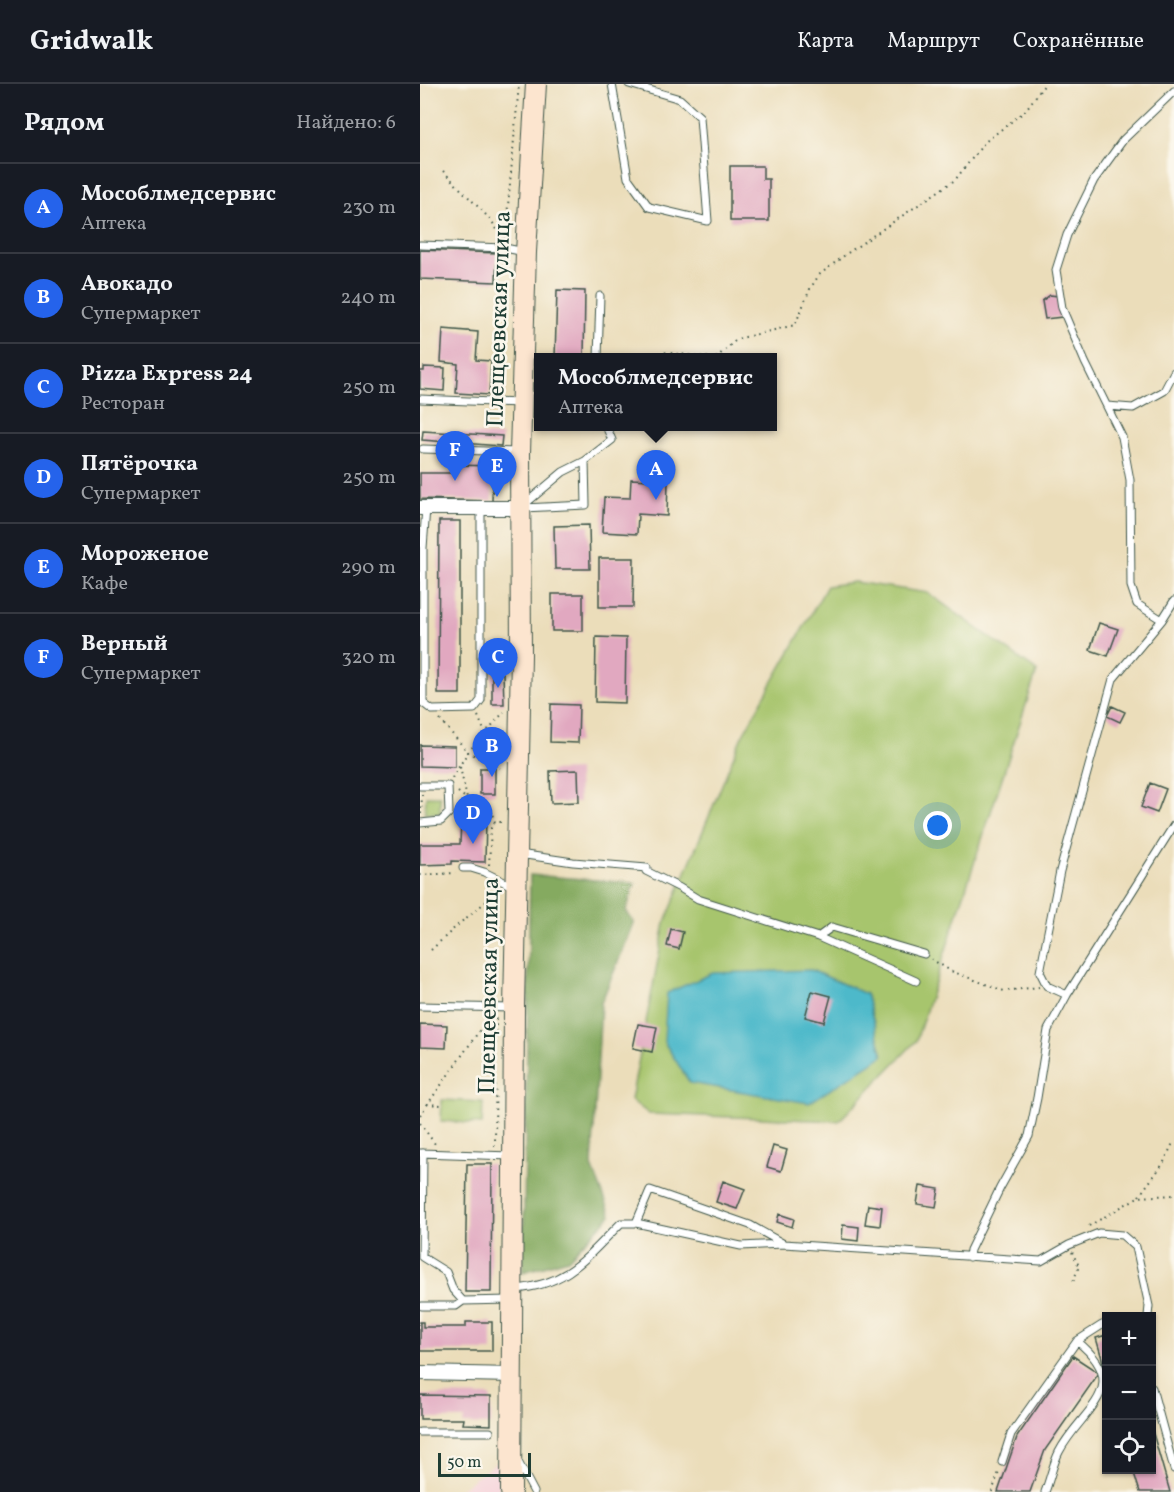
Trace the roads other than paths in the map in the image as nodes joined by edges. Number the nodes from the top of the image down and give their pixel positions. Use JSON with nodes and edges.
{"nodes":[{"id":1,"x":536,"y":84,"type":"edge"},
{"id":2,"x":612,"y":84,"type":"edge"},
{"id":3,"x":629,"y":84,"type":"edge"},
{"id":4,"x":1174,"y":91,"type":"edge"},
{"id":5,"x":420,"y":245,"type":"edge"},
{"id":6,"x":526,"y":252,"type":"junction"},
{"id":7,"x":600,"y":296,"type":"dead end"},
{"id":8,"x":598,"y":353,"type":"edge"},
{"id":9,"x":1174,"y":372,"type":"edge"},
{"id":10,"x":420,"y":399,"type":"edge"},
{"id":11,"x":522,"y":403,"type":"junction"},
{"id":12,"x":1107,"y":406,"type":"junction"},
{"id":13,"x":608,"y":431,"type":"edge"},
{"id":14,"x":423,"y":449,"type":"dead end"},
{"id":15,"x":520,"y":453,"type":"junction"},
{"id":16,"x":585,"y":461,"type":"junction"},
{"id":17,"x":423,"y":508,"type":"edge"},
{"id":18,"x":481,"y":508,"type":"junction"},
{"id":19,"x":520,"y":508,"type":"junction"},
{"id":20,"x":1174,"y":601,"type":"edge"},
{"id":21,"x":1162,"y":621,"type":"junction"},
{"id":22,"x":422,"y":786,"type":"edge"},
{"id":23,"x":420,"y":823,"type":"edge"},
{"id":24,"x":1174,"y":825,"type":"edge"},
{"id":25,"x":517,"y":854,"type":"junction"},
{"id":26,"x":463,"y":868,"type":"road end"},
{"id":27,"x":512,"y":883,"type":"junction"},
{"id":28,"x":819,"y":937,"type":"junction"},
{"id":29,"x":924,"y":954,"type":"road end"},
{"id":30,"x":916,"y":981,"type":"dead end"},
{"id":31,"x":1067,"y":995,"type":"junction"},
{"id":32,"x":420,"y":1006,"type":"edge"},
{"id":33,"x":505,"y":1008,"type":"junction"},
{"id":34,"x":421,"y":1153,"type":"edge"},
{"id":35,"x":505,"y":1154,"type":"junction"},
{"id":36,"x":636,"y":1223,"type":"junction"},
{"id":37,"x":784,"y":1244,"type":"junction"},
{"id":38,"x":969,"y":1257,"type":"junction"},
{"id":39,"x":512,"y":1295,"type":"junction"},
{"id":40,"x":464,"y":1300,"type":"junction"},
{"id":41,"x":422,"y":1306,"type":"dead end"},
{"id":42,"x":1148,"y":1312,"type":"edge"},
{"id":43,"x":1102,"y":1325,"type":"edge"},
{"id":44,"x":1077,"y":1341,"type":"junction"},
{"id":45,"x":420,"y":1372,"type":"edge"},
{"id":46,"x":513,"y":1375,"type":"junction"},
{"id":47,"x":1156,"y":1403,"type":"edge"},
{"id":48,"x":420,"y":1432,"type":"edge"},
{"id":49,"x":490,"y":1432,"type":"dead end"},
{"id":50,"x":511,"y":1448,"type":"junction"},
{"id":51,"x":1002,"y":1462,"type":"road end"},
{"id":52,"x":1174,"y":1469,"type":"edge"},
{"id":53,"x":511,"y":1492,"type":"edge"},
{"id":54,"x":534,"y":1492,"type":"edge"},
{"id":55,"x":1045,"y":1492,"type":"edge"}],
"edges":[{"from":1,"to":6,"type":"street","name":"Плещеевская улица"},
{"from":2,"to":3,"type":"lane"},
{"from":4,"to":12,"type":"lane"},
{"from":5,"to":6,"type":"lane"},
{"from":6,"to":11,"type":"street","name":"Плещеевская улица"},
{"from":7,"to":8,"type":"lane"},
{"from":9,"to":12,"type":"lane"},
{"from":10,"to":11,"type":"lane"},
{"from":11,"to":15,"type":"street","name":"Плещеевская улица"},
{"from":12,"to":21,"type":"lane"},
{"from":13,"to":16,"type":"lane"},
{"from":14,"to":15,"type":"lane"},
{"from":15,"to":19,"type":"street","name":"Плещеевская улица"},
{"from":16,"to":19,"type":"lane"},
{"from":16,"to":19,"type":"lane"},
{"from":17,"to":18,"type":"street"},
{"from":17,"to":18,"type":"lane"},
{"from":18,"to":19,"type":"street"},
{"from":19,"to":25,"type":"street","name":"Плещеевская улица"},
{"from":20,"to":21,"type":"lane"},
{"from":21,"to":31,"type":"lane"},
{"from":22,"to":23,"type":"lane"},
{"from":24,"to":31,"type":"lane"},
{"from":25,"to":27,"type":"street","name":"Плещеевская улица"},
{"from":25,"to":28,"type":"lane"},
{"from":26,"to":27,"type":"lane"},
{"from":27,"to":33,"type":"street","name":"Плещеевская улица"},
{"from":28,"to":29,"type":"lane"},
{"from":28,"to":30,"type":"lane"},
{"from":31,"to":38,"type":"lane"},
{"from":32,"to":33,"type":"lane"},
{"from":33,"to":35,"type":"street","name":"Плещеевская улица"},
{"from":34,"to":35,"type":"lane"},
{"from":34,"to":40,"type":"lane"},
{"from":35,"to":39,"type":"street","name":"Плещеевская улица"},
{"from":36,"to":37,"type":"lane"},
{"from":36,"to":37,"type":"lane"},
{"from":36,"to":39,"type":"lane"},
{"from":37,"to":38,"type":"lane"},
{"from":38,"to":42,"type":"lane"},
{"from":39,"to":40,"type":"lane"},
{"from":39,"to":46,"type":"street","name":"Плещеевская улица"},
{"from":40,"to":41,"type":"lane"},
{"from":43,"to":44,"type":"lane"},
{"from":44,"to":51,"type":"lane"},
{"from":44,"to":55,"type":"lane"},
{"from":45,"to":46,"type":"street"},
{"from":46,"to":50,"type":"street","name":"Плещеевская улица"},
{"from":47,"to":52,"type":"lane"},
{"from":48,"to":49,"type":"lane"},
{"from":50,"to":53,"type":"street","name":"Плещеевская улица"},
{"from":50,"to":54,"type":"lane"}]}
